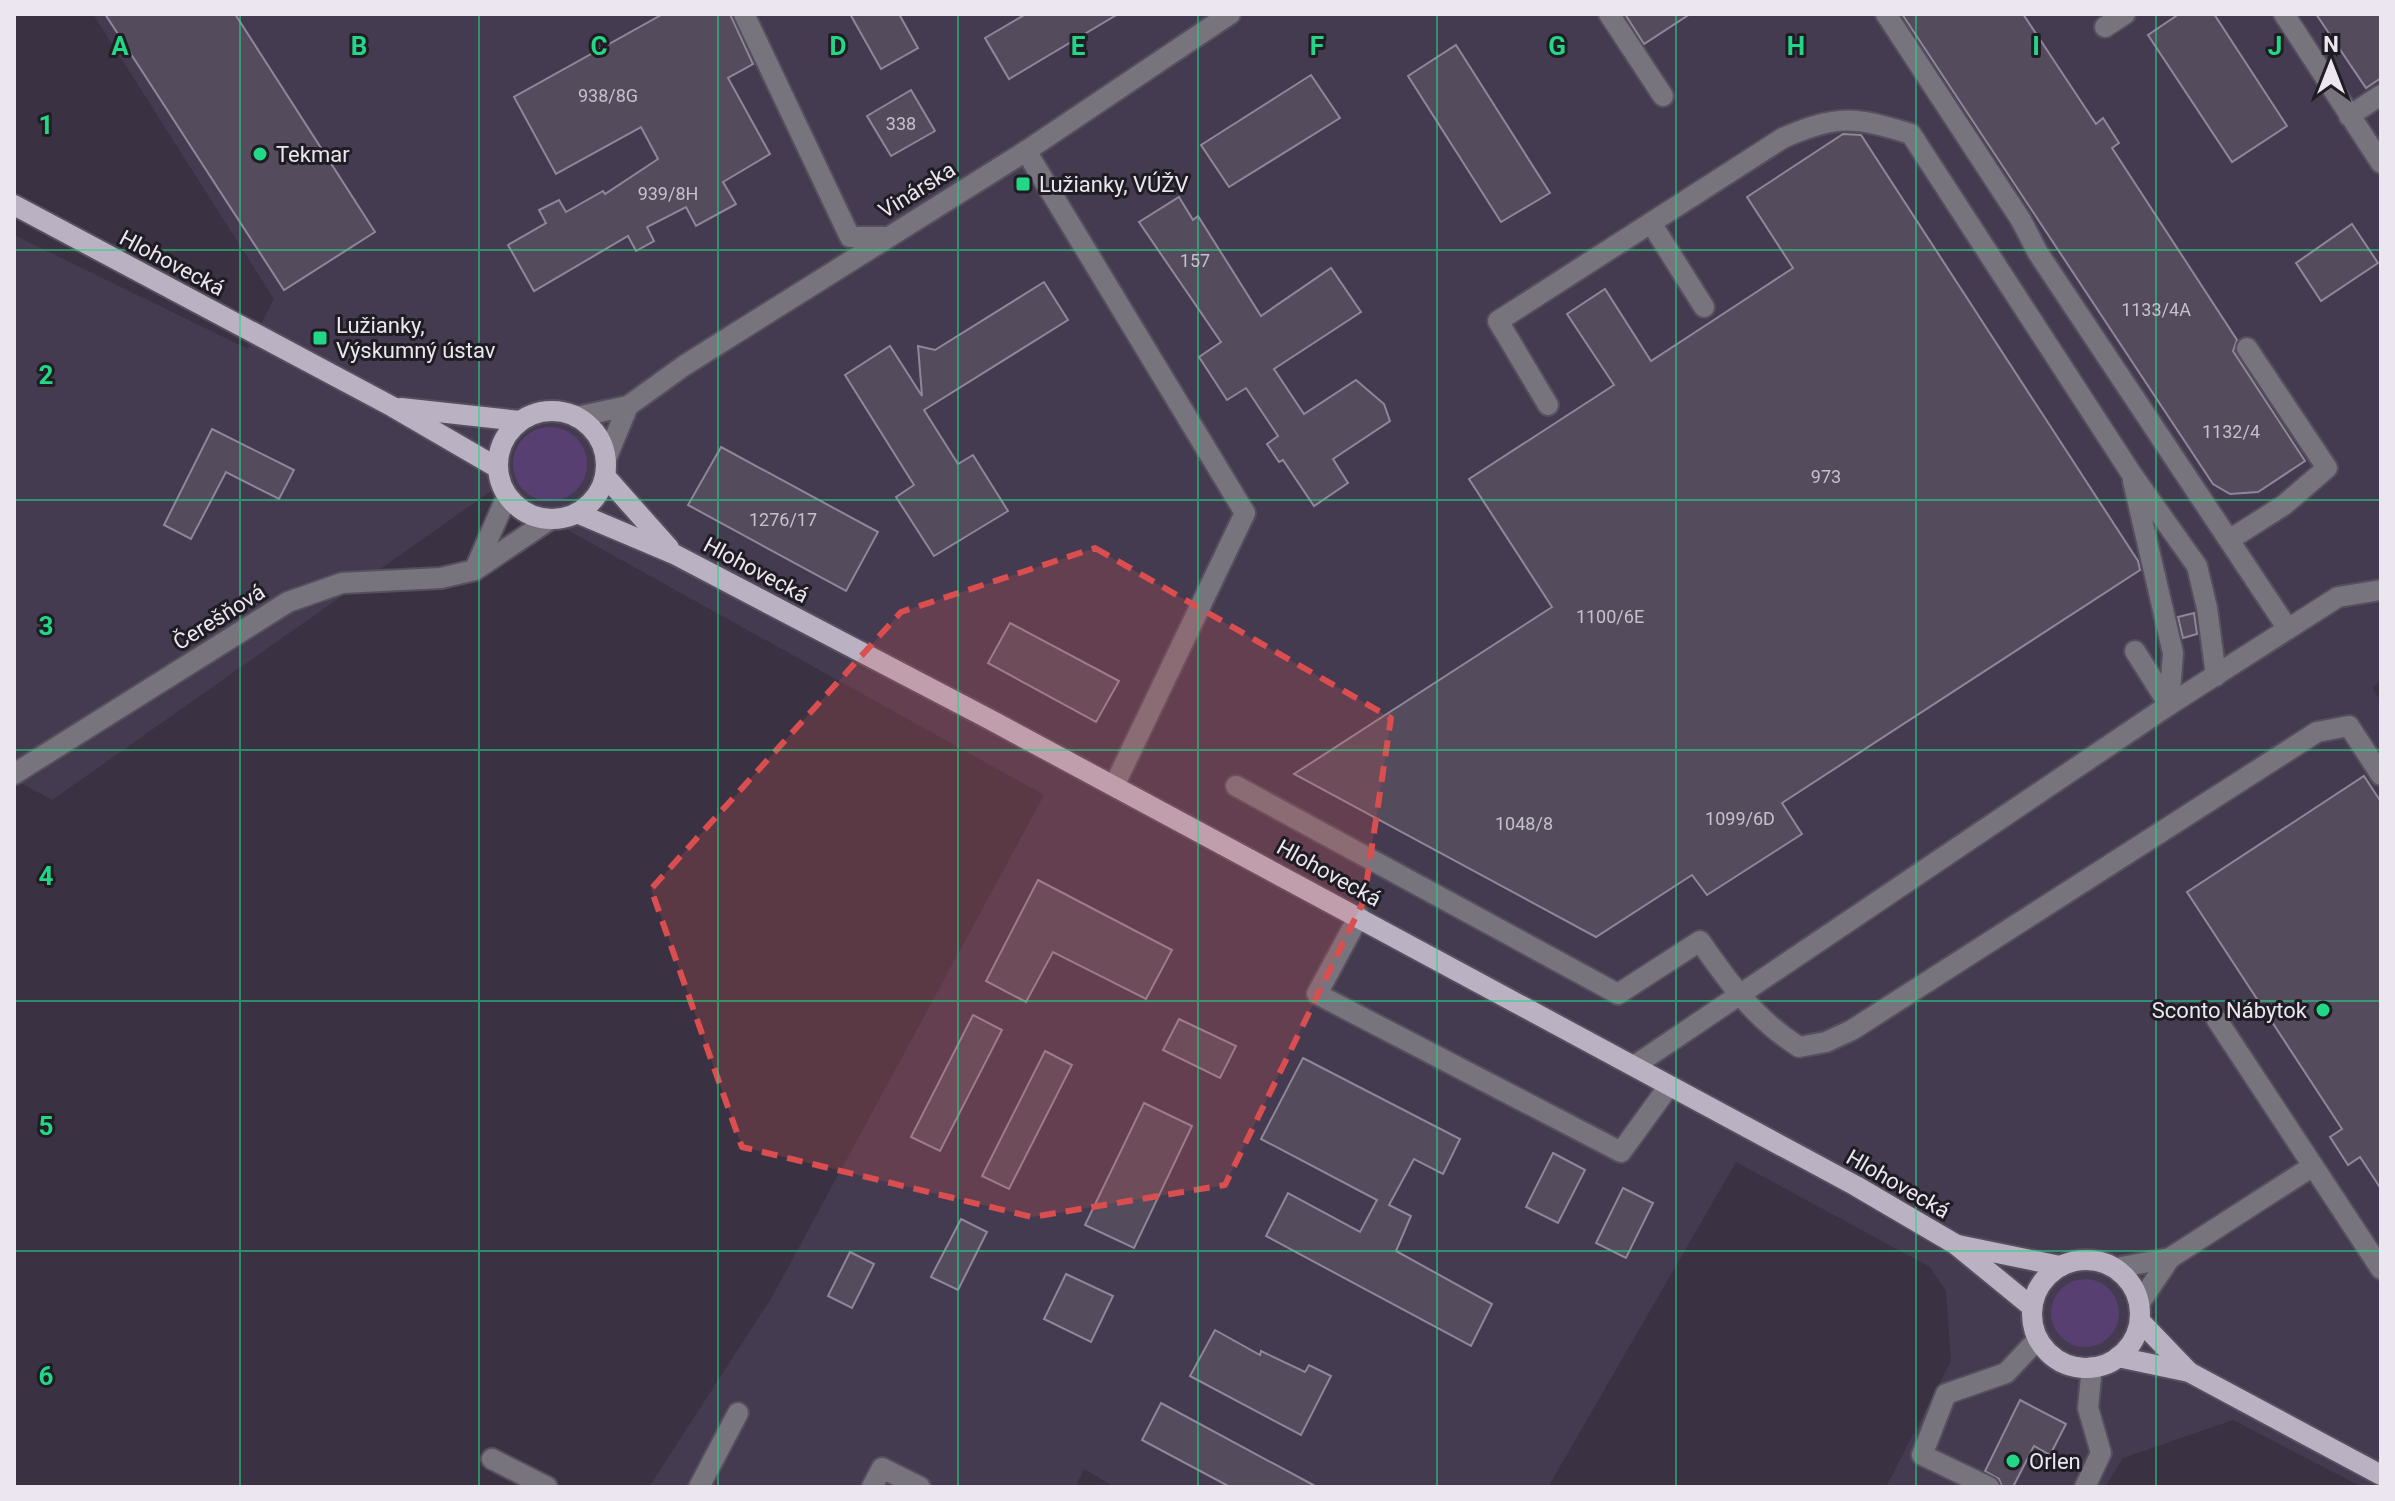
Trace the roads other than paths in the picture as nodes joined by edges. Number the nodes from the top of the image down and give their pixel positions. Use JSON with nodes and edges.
{"nodes":[{"id":1,"x":744,"y":14,"type":"edge"},
{"id":2,"x":1230,"y":14,"type":"edge"},
{"id":3,"x":1609,"y":14,"type":"edge"},
{"id":4,"x":1886,"y":14,"type":"edge"},
{"id":5,"x":2125,"y":14,"type":"edge"},
{"id":6,"x":2284,"y":14,"type":"edge"},
{"id":7,"x":2105,"y":27,"type":"dead end"},
{"id":8,"x":2381,"y":95,"type":"edge"},
{"id":9,"x":1663,"y":96,"type":"dead end"},
{"id":10,"x":2349,"y":116,"type":"junction"},
{"id":11,"x":1026,"y":151,"type":"junction"},
{"id":12,"x":2381,"y":163,"type":"edge"},
{"id":13,"x":14,"y":205,"type":"edge"},
{"id":14,"x":1651,"y":223,"type":"junction"},
{"id":15,"x":886,"y":237,"type":"junction"},
{"id":16,"x":1704,"y":307,"type":"dead end"},
{"id":17,"x":2247,"y":348,"type":"dead end"},
{"id":18,"x":1548,"y":405,"type":"dead end"},
{"id":19,"x":628,"y":406,"type":"junction"},
{"id":20,"x":393,"y":407,"type":"junction"},
{"id":21,"x":576,"y":417,"type":"junction"},
{"id":22,"x":520,"y":421,"type":"junction"},
{"id":23,"x":498,"y":468,"type":"junction"},
{"id":24,"x":606,"y":468,"type":"junction"},
{"id":25,"x":2131,"y":473,"type":"junction"},
{"id":26,"x":507,"y":496,"type":"junction"},
{"id":27,"x":577,"y":513,"type":"junction"},
{"id":28,"x":549,"y":520,"type":"junction"},
{"id":29,"x":2229,"y":540,"type":"junction"},
{"id":30,"x":674,"y":554,"type":"junction"},
{"id":31,"x":475,"y":570,"type":"junction"},
{"id":32,"x":2381,"y":590,"type":"edge"},
{"id":33,"x":2288,"y":629,"type":"junction"},
{"id":34,"x":2135,"y":651,"type":"dead end"},
{"id":35,"x":2216,"y":676,"type":"junction"},
{"id":36,"x":2169,"y":705,"type":"junction"},
{"id":37,"x":14,"y":774,"type":"edge"},
{"id":38,"x":2381,"y":775,"type":"edge"},
{"id":39,"x":1114,"y":786,"type":"junction"},
{"id":40,"x":1236,"y":786,"type":"dead end"},
{"id":41,"x":1359,"y":916,"type":"junction"},
{"id":42,"x":1738,"y":997,"type":"junction"},
{"id":43,"x":2217,"y":1020,"type":"dead end"},
{"id":44,"x":1634,"y":1066,"type":"junction"},
{"id":45,"x":1669,"y":1086,"type":"junction"},
{"id":46,"x":2313,"y":1166,"type":"junction"},
{"id":47,"x":1955,"y":1244,"type":"junction"},
{"id":48,"x":2170,"y":1258,"type":"junction"},
{"id":49,"x":2060,"y":1266,"type":"junction"},
{"id":50,"x":2116,"y":1268,"type":"junction"},
{"id":51,"x":2381,"y":1269,"type":"edge"},
{"id":52,"x":2032,"y":1307,"type":"junction"},
{"id":53,"x":2140,"y":1312,"type":"junction"},
{"id":54,"x":2038,"y":1339,"type":"junction"},
{"id":55,"x":2118,"y":1357,"type":"junction"},
{"id":56,"x":2092,"y":1367,"type":"junction"},
{"id":57,"x":2189,"y":1372,"type":"junction"},
{"id":58,"x":738,"y":1413,"type":"dead end"},
{"id":59,"x":492,"y":1459,"type":"dead end"},
{"id":60,"x":2381,"y":1475,"type":"edge"},
{"id":61,"x":547,"y":1487,"type":"edge"},
{"id":62,"x":699,"y":1487,"type":"edge"},
{"id":63,"x":872,"y":1487,"type":"edge"},
{"id":64,"x":920,"y":1487,"type":"edge"},
{"id":65,"x":1989,"y":1487,"type":"edge"},
{"id":66,"x":2085,"y":1487,"type":"edge"}],
"edges":[{"from":1,"to":15,"type":"street"},
{"from":2,"to":11,"type":"street","name":"Vinárska"},
{"from":3,"to":9,"type":"street"},
{"from":4,"to":29,"type":"street"},
{"from":5,"to":7,"type":"street"},
{"from":6,"to":10,"type":"street"},
{"from":8,"to":10,"type":"street"},
{"from":10,"to":12,"type":"street"},
{"from":11,"to":15,"type":"street","name":"Vinárska"},
{"from":11,"to":39,"type":"street"},
{"from":13,"to":20,"type":"main road","name":"Hlohovecká"},
{"from":14,"to":16,"type":"street"},
{"from":14,"to":18,"type":"street"},
{"from":14,"to":25,"type":"street"},
{"from":15,"to":19,"type":"street","name":"Vinárska"},
{"from":17,"to":29,"type":"street"},
{"from":19,"to":21,"type":"street","name":"Vinárska"},
{"from":19,"to":24,"type":"street"},
{"from":20,"to":22,"type":"main road","name":"Hlohovecká"},
{"from":20,"to":23,"type":"main road","name":"Hlohovecká"},
{"from":21,"to":22,"type":"main road"},
{"from":21,"to":24,"type":"main road"},
{"from":22,"to":23,"type":"main road"},
{"from":23,"to":26,"type":"main road"},
{"from":24,"to":27,"type":"main road"},
{"from":24,"to":30,"type":"main road","name":"Hlohovecká"},
{"from":25,"to":35,"type":"street"},
{"from":25,"to":36,"type":"street"},
{"from":26,"to":28,"type":"main road"},
{"from":26,"to":31,"type":"street"},
{"from":27,"to":28,"type":"main road"},
{"from":27,"to":30,"type":"main road","name":"Hlohovecká"},
{"from":28,"to":31,"type":"street","name":"Čerešňová"},
{"from":29,"to":33,"type":"street"},
{"from":30,"to":39,"type":"main road","name":"Hlohovecká"},
{"from":31,"to":37,"type":"street","name":"Čerešňová"},
{"from":32,"to":33,"type":"street"},
{"from":33,"to":35,"type":"street"},
{"from":34,"to":36,"type":"street"},
{"from":35,"to":36,"type":"street"},
{"from":36,"to":42,"type":"street"},
{"from":38,"to":42,"type":"street"},
{"from":39,"to":41,"type":"main road","name":"Hlohovecká"},
{"from":40,"to":42,"type":"street"},
{"from":41,"to":44,"type":"main road","name":"Hlohovecká"},
{"from":41,"to":45,"type":"street"},
{"from":42,"to":44,"type":"street"},
{"from":43,"to":46,"type":"street"},
{"from":44,"to":45,"type":"main road","name":"Hlohovecká"},
{"from":45,"to":47,"type":"main road","name":"Hlohovecká"},
{"from":46,"to":48,"type":"street"},
{"from":46,"to":51,"type":"street"},
{"from":47,"to":49,"type":"main road","name":"Hlohovecká"},
{"from":47,"to":52,"type":"main road","name":"Hlohovecká"},
{"from":48,"to":50,"type":"street"},
{"from":48,"to":53,"type":"street"},
{"from":49,"to":50,"type":"main road","name":"Hlohovecká"},
{"from":49,"to":52,"type":"main road"},
{"from":50,"to":53,"type":"main road"},
{"from":52,"to":54,"type":"main road"},
{"from":53,"to":55,"type":"main road"},
{"from":53,"to":57,"type":"main road"},
{"from":54,"to":56,"type":"main road"},
{"from":54,"to":65,"type":"street"},
{"from":55,"to":56,"type":"main road"},
{"from":55,"to":57,"type":"main road"},
{"from":56,"to":66,"type":"street"},
{"from":57,"to":60,"type":"main road"},
{"from":58,"to":62,"type":"street"},
{"from":59,"to":61,"type":"street"},
{"from":63,"to":64,"type":"street"}]}
